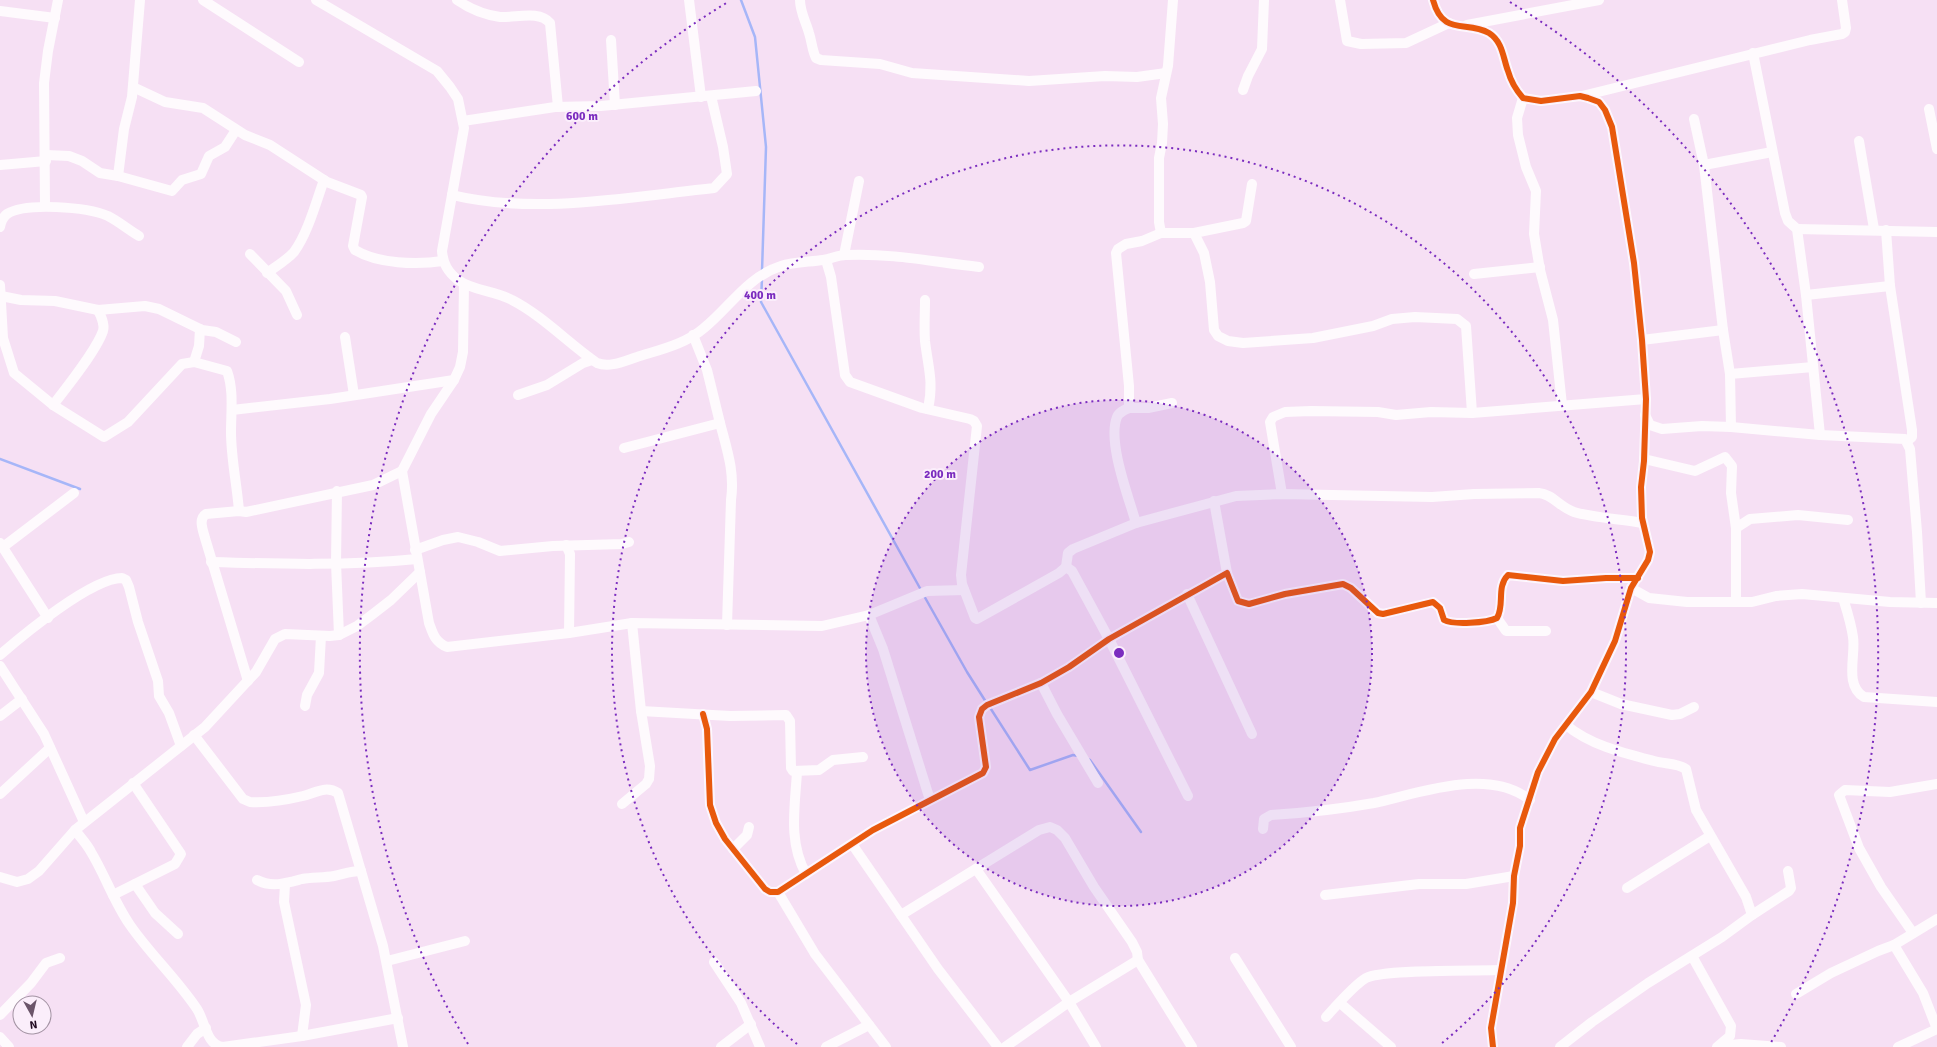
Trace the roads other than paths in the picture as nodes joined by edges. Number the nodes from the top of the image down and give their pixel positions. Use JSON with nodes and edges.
{"nodes":[{"id":1,"x":58,"y":0,"type":"edge"},
{"id":2,"x":140,"y":0,"type":"edge"},
{"id":3,"x":203,"y":0,"type":"edge"},
{"id":4,"x":457,"y":0,"type":"edge"},
{"id":5,"x":689,"y":0,"type":"edge"},
{"id":6,"x":800,"y":0,"type":"edge"},
{"id":7,"x":1173,"y":0,"type":"edge"},
{"id":8,"x":1264,"y":0,"type":"edge"},
{"id":9,"x":1340,"y":0,"type":"edge"},
{"id":10,"x":1433,"y":0,"type":"edge"},
{"id":11,"x":1599,"y":0,"type":"edge"},
{"id":12,"x":1842,"y":0,"type":"edge"},
{"id":13,"x":322,"y":1,"type":"edge"},
{"id":14,"x":0,"y":11,"type":"edge"},
{"id":15,"x":55,"y":18,"type":"junction"},
{"id":16,"x":1493,"y":20,"type":"junction"},
{"id":17,"x":1449,"y":23,"type":"junction"},
{"id":18,"x":1459,"y":27,"type":"junction"},
{"id":19,"x":1490,"y":34,"type":"junction"},
{"id":20,"x":611,"y":40,"type":"dead end"},
{"id":21,"x":1753,"y":54,"type":"junction"},
{"id":22,"x":299,"y":62,"type":"dead end"},
{"id":23,"x":1166,"y":73,"type":"junction"},
{"id":24,"x":133,"y":87,"type":"junction"},
{"id":25,"x":1243,"y":90,"type":"dead end"},
{"id":26,"x":756,"y":91,"type":"dead end"},
{"id":27,"x":706,"y":96,"type":"junction"},
{"id":28,"x":1580,"y":96,"type":"junction"},
{"id":29,"x":1522,"y":98,"type":"junction"},
{"id":30,"x":615,"y":105,"type":"junction"},
{"id":31,"x":558,"y":107,"type":"junction"},
{"id":32,"x":1929,"y":109,"type":"dead end"},
{"id":33,"x":1694,"y":119,"type":"dead end"},
{"id":34,"x":463,"y":121,"type":"junction"},
{"id":35,"x":236,"y":130,"type":"junction"},
{"id":36,"x":1859,"y":140,"type":"dead end"},
{"id":37,"x":1937,"y":149,"type":"edge"},
{"id":38,"x":1772,"y":152,"type":"junction"},
{"id":39,"x":46,"y":158,"type":"junction"},
{"id":40,"x":0,"y":165,"type":"edge"},
{"id":41,"x":1704,"y":165,"type":"junction"},
{"id":42,"x":118,"y":176,"type":"junction"},
{"id":43,"x":324,"y":180,"type":"junction"},
{"id":44,"x":859,"y":181,"type":"dead end"},
{"id":45,"x":1252,"y":184,"type":"dead end"},
{"id":46,"x":452,"y":195,"type":"junction"},
{"id":47,"x":45,"y":206,"type":"junction"},
{"id":48,"x":0,"y":227,"type":"edge"},
{"id":49,"x":1797,"y":229,"type":"junction"},
{"id":50,"x":1874,"y":229,"type":"junction"},
{"id":51,"x":1886,"y":230,"type":"junction"},
{"id":52,"x":1937,"y":232,"type":"edge"},
{"id":53,"x":1161,"y":233,"type":"junction"},
{"id":54,"x":1194,"y":233,"type":"junction"},
{"id":55,"x":139,"y":236,"type":"dead end"},
{"id":56,"x":250,"y":254,"type":"dead end"},
{"id":57,"x":844,"y":255,"type":"junction"},
{"id":58,"x":826,"y":260,"type":"junction"},
{"id":59,"x":442,"y":261,"type":"junction"},
{"id":60,"x":979,"y":267,"type":"dead end"},
{"id":61,"x":1540,"y":267,"type":"junction"},
{"id":62,"x":267,"y":273,"type":"junction"},
{"id":63,"x":1474,"y":274,"type":"dead end"},
{"id":64,"x":464,"y":284,"type":"junction"},
{"id":65,"x":0,"y":285,"type":"edge"},
{"id":66,"x":1890,"y":286,"type":"junction"},
{"id":67,"x":1,"y":296,"type":"junction"},
{"id":68,"x":1806,"y":296,"type":"junction"},
{"id":69,"x":925,"y":300,"type":"dead end"},
{"id":70,"x":98,"y":310,"type":"junction"},
{"id":71,"x":297,"y":315,"type":"dead end"},
{"id":72,"x":200,"y":329,"type":"junction"},
{"id":73,"x":1724,"y":330,"type":"junction"},
{"id":74,"x":693,"y":335,"type":"junction"},
{"id":75,"x":345,"y":337,"type":"dead end"},
{"id":76,"x":1642,"y":340,"type":"junction"},
{"id":77,"x":236,"y":342,"type":"dead end"},
{"id":78,"x":3,"y":350,"type":"edge"},
{"id":79,"x":592,"y":360,"type":"junction"},
{"id":80,"x":194,"y":362,"type":"junction"},
{"id":81,"x":1813,"y":367,"type":"junction"},
{"id":82,"x":1730,"y":374,"type":"junction"},
{"id":83,"x":454,"y":380,"type":"junction"},
{"id":84,"x":354,"y":395,"type":"junction"},
{"id":85,"x":518,"y":395,"type":"dead end"},
{"id":86,"x":1646,"y":399,"type":"junction"},
{"id":87,"x":1172,"y":403,"type":"dead end"},
{"id":88,"x":53,"y":405,"type":"junction"},
{"id":89,"x":1562,"y":405,"type":"junction"},
{"id":90,"x":1129,"y":408,"type":"junction"},
{"id":91,"x":928,"y":409,"type":"junction"},
{"id":92,"x":232,"y":410,"type":"junction"},
{"id":93,"x":1472,"y":413,"type":"junction"},
{"id":94,"x":1645,"y":415,"type":"junction"},
{"id":95,"x":720,"y":423,"type":"junction"},
{"id":96,"x":1731,"y":427,"type":"junction"},
{"id":97,"x":1820,"y":435,"type":"junction"},
{"id":98,"x":1907,"y":441,"type":"junction"},
{"id":99,"x":624,"y":448,"type":"dead end"},
{"id":100,"x":1644,"y":459,"type":"junction"},
{"id":101,"x":402,"y":471,"type":"junction"},
{"id":102,"x":337,"y":491,"type":"junction"},
{"id":103,"x":74,"y":493,"type":"dead end"},
{"id":104,"x":1282,"y":494,"type":"junction"},
{"id":105,"x":1214,"y":501,"type":"junction"},
{"id":106,"x":239,"y":511,"type":"junction"},
{"id":107,"x":1848,"y":520,"type":"dead end"},
{"id":108,"x":1136,"y":523,"type":"junction"},
{"id":109,"x":1643,"y":523,"type":"junction"},
{"id":110,"x":1736,"y":528,"type":"junction"},
{"id":111,"x":629,"y":542,"type":"dead end"},
{"id":112,"x":1,"y":545,"type":"edge"},
{"id":113,"x":570,"y":548,"type":"junction"},
{"id":114,"x":416,"y":554,"type":"junction"},
{"id":115,"x":211,"y":562,"type":"junction"},
{"id":116,"x":336,"y":563,"type":"junction"},
{"id":117,"x":1066,"y":567,"type":"junction"},
{"id":118,"x":420,"y":572,"type":"junction"},
{"id":119,"x":1227,"y":573,"type":"junction"},
{"id":120,"x":1638,"y":578,"type":"junction"},
{"id":121,"x":1631,"y":588,"type":"junction"},
{"id":122,"x":964,"y":590,"type":"junction"},
{"id":123,"x":1187,"y":594,"type":"junction"},
{"id":124,"x":1843,"y":598,"type":"junction"},
{"id":125,"x":1736,"y":602,"type":"junction"},
{"id":126,"x":1921,"y":603,"type":"junction"},
{"id":127,"x":1937,"y":603,"type":"edge"},
{"id":128,"x":869,"y":615,"type":"junction"},
{"id":129,"x":48,"y":618,"type":"junction"},
{"id":130,"x":1496,"y":618,"type":"junction"},
{"id":131,"x":632,"y":623,"type":"junction"},
{"id":132,"x":727,"y":625,"type":"junction"},
{"id":133,"x":1546,"y":631,"type":"dead end"},
{"id":134,"x":569,"y":633,"type":"junction"},
{"id":135,"x":339,"y":635,"type":"junction"},
{"id":136,"x":321,"y":636,"type":"junction"},
{"id":137,"x":1109,"y":640,"type":"junction"},
{"id":138,"x":0,"y":655,"type":"edge"},
{"id":139,"x":0,"y":666,"type":"edge"},
{"id":140,"x":248,"y":681,"type":"junction"},
{"id":141,"x":1041,"y":683,"type":"junction"},
{"id":142,"x":1591,"y":692,"type":"junction"},
{"id":143,"x":22,"y":699,"type":"junction"},
{"id":144,"x":1937,"y":702,"type":"edge"},
{"id":145,"x":305,"y":706,"type":"dead end"},
{"id":146,"x":1694,"y":707,"type":"dead end"},
{"id":147,"x":641,"y":711,"type":"junction"},
{"id":148,"x":703,"y":714,"type":"junction"},
{"id":149,"x":0,"y":716,"type":"edge"},
{"id":150,"x":1566,"y":725,"type":"junction"},
{"id":151,"x":1252,"y":734,"type":"dead end"},
{"id":152,"x":194,"y":735,"type":"junction"},
{"id":153,"x":181,"y":746,"type":"junction"},
{"id":154,"x":50,"y":748,"type":"junction"},
{"id":155,"x":862,"y":757,"type":"dead end"},
{"id":156,"x":797,"y":772,"type":"junction"},
{"id":157,"x":133,"y":783,"type":"junction"},
{"id":158,"x":1098,"y":783,"type":"dead end"},
{"id":159,"x":1937,"y":784,"type":"edge"},
{"id":160,"x":0,"y":794,"type":"edge"},
{"id":161,"x":1188,"y":796,"type":"dead end"},
{"id":162,"x":930,"y":800,"type":"junction"},
{"id":163,"x":1530,"y":800,"type":"junction"},
{"id":164,"x":622,"y":804,"type":"dead end"},
{"id":165,"x":84,"y":822,"type":"junction"},
{"id":166,"x":749,"y":827,"type":"dead end"},
{"id":167,"x":1263,"y":829,"type":"dead end"},
{"id":168,"x":75,"y":830,"type":"junction"},
{"id":169,"x":1710,"y":836,"type":"junction"},
{"id":170,"x":852,"y":844,"type":"junction"},
{"id":171,"x":733,"y":849,"type":"junction"},
{"id":172,"x":976,"y":869,"type":"junction"},
{"id":173,"x":361,"y":871,"type":"junction"},
{"id":174,"x":1788,"y":871,"type":"dead end"},
{"id":175,"x":806,"y":874,"type":"junction"},
{"id":176,"x":1514,"y":876,"type":"junction"},
{"id":177,"x":0,"y":878,"type":"edge"},
{"id":178,"x":257,"y":880,"type":"dead end"},
{"id":179,"x":136,"y":884,"type":"junction"},
{"id":180,"x":285,"y":884,"type":"junction"},
{"id":181,"x":1627,"y":888,"type":"dead end"},
{"id":182,"x":778,"y":892,"type":"junction"},
{"id":183,"x":113,"y":895,"type":"junction"},
{"id":184,"x":1324,"y":895,"type":"dead end"},
{"id":185,"x":901,"y":915,"type":"junction"},
{"id":186,"x":1752,"y":915,"type":"junction"},
{"id":187,"x":1937,"y":919,"type":"edge"},
{"id":188,"x":1913,"y":933,"type":"junction"},
{"id":189,"x":178,"y":934,"type":"dead end"},
{"id":190,"x":465,"y":941,"type":"dead end"},
{"id":191,"x":1894,"y":945,"type":"junction"},
{"id":192,"x":1692,"y":956,"type":"junction"},
{"id":193,"x":60,"y":958,"type":"dead end"},
{"id":194,"x":1235,"y":958,"type":"dead end"},
{"id":195,"x":1138,"y":960,"type":"junction"},
{"id":196,"x":387,"y":961,"type":"junction"},
{"id":197,"x":714,"y":962,"type":"dead end"},
{"id":198,"x":1500,"y":970,"type":"junction"},
{"id":199,"x":1796,"y":994,"type":"dead end"},
{"id":200,"x":1069,"y":1002,"type":"junction"},
{"id":201,"x":1340,"y":1003,"type":"junction"},
{"id":202,"x":0,"y":1015,"type":"edge"},
{"id":203,"x":1326,"y":1017,"type":"dead end"},
{"id":204,"x":398,"y":1018,"type":"junction"},
{"id":205,"x":750,"y":1024,"type":"junction"},
{"id":206,"x":869,"y":1025,"type":"junction"},
{"id":207,"x":206,"y":1028,"type":"junction"},
{"id":208,"x":302,"y":1036,"type":"junction"},
{"id":209,"x":0,"y":1037,"type":"edge"},
{"id":210,"x":265,"y":1044,"type":"edge"},
{"id":211,"x":9,"y":1047,"type":"edge"},
{"id":212,"x":187,"y":1047,"type":"edge"},
{"id":213,"x":403,"y":1047,"type":"edge"},
{"id":214,"x":721,"y":1047,"type":"edge"},
{"id":215,"x":760,"y":1047,"type":"edge"},
{"id":216,"x":826,"y":1047,"type":"edge"},
{"id":217,"x":886,"y":1047,"type":"edge"},
{"id":218,"x":998,"y":1047,"type":"edge"},
{"id":219,"x":1005,"y":1047,"type":"edge"},
{"id":220,"x":1096,"y":1047,"type":"edge"},
{"id":221,"x":1192,"y":1047,"type":"edge"},
{"id":222,"x":1291,"y":1047,"type":"edge"},
{"id":223,"x":1391,"y":1047,"type":"edge"},
{"id":224,"x":1493,"y":1047,"type":"edge"},
{"id":225,"x":1560,"y":1047,"type":"edge"},
{"id":226,"x":1717,"y":1047,"type":"edge"},
{"id":227,"x":1781,"y":1047,"type":"edge"},
{"id":228,"x":1898,"y":1047,"type":"edge"}],
"edges":[{"from":1,"to":15,"type":"street"},
{"from":2,"to":24,"type":"street"},
{"from":3,"to":22,"type":"street"},
{"from":4,"to":31,"type":"street"},
{"from":5,"to":27,"type":"street"},
{"from":6,"to":23,"type":"street"},
{"from":7,"to":23,"type":"street"},
{"from":8,"to":25,"type":"street"},
{"from":9,"to":17,"type":"street"},
{"from":10,"to":17,"type":"street"},
{"from":11,"to":16,"type":"street"},
{"from":12,"to":21,"type":"street"},
{"from":13,"to":34,"type":"street"},
{"from":14,"to":15,"type":"street"},
{"from":15,"to":39,"type":"street"},
{"from":16,"to":18,"type":"street"},
{"from":16,"to":19,"type":"street"},
{"from":17,"to":18,"type":"street"},
{"from":18,"to":19,"type":"street"},
{"from":19,"to":29,"type":"street"},
{"from":20,"to":30,"type":"street"},
{"from":21,"to":28,"type":"street"},
{"from":21,"to":38,"type":"street"},
{"from":23,"to":53,"type":"street"},
{"from":24,"to":35,"type":"street"},
{"from":24,"to":42,"type":"street"},
{"from":26,"to":27,"type":"street"},
{"from":27,"to":30,"type":"street"},
{"from":27,"to":46,"type":"street"},
{"from":28,"to":29,"type":"street"},
{"from":28,"to":76,"type":"street"},
{"from":29,"to":61,"type":"street"},
{"from":30,"to":31,"type":"street"},
{"from":31,"to":34,"type":"street"},
{"from":32,"to":37,"type":"street"},
{"from":33,"to":41,"type":"street"},
{"from":34,"to":46,"type":"street"},
{"from":35,"to":42,"type":"street"},
{"from":35,"to":43,"type":"street"},
{"from":36,"to":50,"type":"street"},
{"from":38,"to":41,"type":"street"},
{"from":38,"to":49,"type":"street"},
{"from":39,"to":40,"type":"street"},
{"from":39,"to":42,"type":"street"},
{"from":39,"to":47,"type":"street"},
{"from":41,"to":73,"type":"street"},
{"from":43,"to":59,"type":"street"},
{"from":43,"to":62,"type":"street"},
{"from":44,"to":57,"type":"street"},
{"from":45,"to":54,"type":"street"},
{"from":46,"to":59,"type":"street"},
{"from":47,"to":48,"type":"street"},
{"from":47,"to":55,"type":"street"},
{"from":49,"to":50,"type":"street"},
{"from":49,"to":68,"type":"street"},
{"from":50,"to":51,"type":"street"},
{"from":51,"to":52,"type":"street"},
{"from":51,"to":66,"type":"street"},
{"from":53,"to":54,"type":"street"},
{"from":53,"to":90,"type":"street"},
{"from":54,"to":93,"type":"street"},
{"from":56,"to":62,"type":"street"},
{"from":57,"to":58,"type":"street"},
{"from":57,"to":60,"type":"street"},
{"from":58,"to":74,"type":"street"},
{"from":58,"to":91,"type":"street"},
{"from":59,"to":64,"type":"street"},
{"from":61,"to":63,"type":"street"},
{"from":61,"to":89,"type":"street"},
{"from":62,"to":71,"type":"street"},
{"from":64,"to":79,"type":"street"},
{"from":64,"to":83,"type":"street"},
{"from":65,"to":67,"type":"street"},
{"from":66,"to":68,"type":"street"},
{"from":66,"to":98,"type":"street"},
{"from":67,"to":70,"type":"street"},
{"from":67,"to":78,"type":"street"},
{"from":68,"to":81,"type":"street"},
{"from":69,"to":91,"type":"street"},
{"from":70,"to":72,"type":"street"},
{"from":70,"to":88,"type":"street"},
{"from":72,"to":77,"type":"street"},
{"from":72,"to":80,"type":"street"},
{"from":73,"to":76,"type":"street"},
{"from":73,"to":82,"type":"street"},
{"from":74,"to":79,"type":"street"},
{"from":74,"to":95,"type":"street"},
{"from":75,"to":84,"type":"street"},
{"from":76,"to":86,"type":"street"},
{"from":78,"to":88,"type":"street"},
{"from":79,"to":85,"type":"street"},
{"from":80,"to":88,"type":"street"},
{"from":80,"to":92,"type":"street"},
{"from":81,"to":82,"type":"street"},
{"from":81,"to":97,"type":"street"},
{"from":82,"to":96,"type":"street"},
{"from":83,"to":84,"type":"street"},
{"from":83,"to":101,"type":"street"},
{"from":84,"to":92,"type":"street"},
{"from":86,"to":89,"type":"street"},
{"from":86,"to":94,"type":"street"},
{"from":87,"to":90,"type":"street"},
{"from":89,"to":93,"type":"street"},
{"from":90,"to":108,"type":"street"},
{"from":91,"to":122,"type":"street"},
{"from":92,"to":106,"type":"street"},
{"from":93,"to":104,"type":"street"},
{"from":94,"to":96,"type":"street"},
{"from":94,"to":100,"type":"street"},
{"from":95,"to":99,"type":"street"},
{"from":95,"to":132,"type":"street"},
{"from":96,"to":97,"type":"street"},
{"from":97,"to":98,"type":"street"},
{"from":98,"to":126,"type":"street"},
{"from":100,"to":109,"type":"street"},
{"from":100,"to":110,"type":"street"},
{"from":101,"to":102,"type":"street"},
{"from":101,"to":114,"type":"street"},
{"from":102,"to":106,"type":"street"},
{"from":102,"to":116,"type":"street"},
{"from":103,"to":112,"type":"street"},
{"from":104,"to":105,"type":"street"},
{"from":104,"to":109,"type":"street"},
{"from":105,"to":108,"type":"street"},
{"from":105,"to":119,"type":"street"},
{"from":106,"to":115,"type":"street"},
{"from":107,"to":110,"type":"street"},
{"from":108,"to":117,"type":"street"},
{"from":109,"to":120,"type":"street"},
{"from":110,"to":125,"type":"street"},
{"from":111,"to":113,"type":"street"},
{"from":112,"to":129,"type":"street"},
{"from":113,"to":114,"type":"street"},
{"from":113,"to":134,"type":"street"},
{"from":114,"to":116,"type":"street"},
{"from":114,"to":118,"type":"street"},
{"from":115,"to":116,"type":"street"},
{"from":115,"to":140,"type":"street"},
{"from":116,"to":135,"type":"street"},
{"from":117,"to":122,"type":"street"},
{"from":117,"to":137,"type":"street"},
{"from":118,"to":134,"type":"street"},
{"from":118,"to":135,"type":"street"},
{"from":119,"to":123,"type":"street"},
{"from":119,"to":130,"type":"street"},
{"from":120,"to":121,"type":"street"},
{"from":120,"to":130,"type":"street"},
{"from":121,"to":125,"type":"street"},
{"from":121,"to":142,"type":"street"},
{"from":122,"to":128,"type":"street"},
{"from":123,"to":137,"type":"street"},
{"from":123,"to":151,"type":"street"},
{"from":124,"to":125,"type":"street"},
{"from":124,"to":126,"type":"street"},
{"from":124,"to":144,"type":"street"},
{"from":126,"to":127,"type":"street"},
{"from":128,"to":132,"type":"street"},
{"from":128,"to":162,"type":"street"},
{"from":129,"to":138,"type":"street"},
{"from":129,"to":153,"type":"street"},
{"from":130,"to":133,"type":"street"},
{"from":131,"to":132,"type":"street"},
{"from":131,"to":134,"type":"street"},
{"from":131,"to":147,"type":"street"},
{"from":135,"to":136,"type":"street"},
{"from":136,"to":140,"type":"street"},
{"from":136,"to":145,"type":"street"},
{"from":137,"to":141,"type":"street"},
{"from":137,"to":161,"type":"street"},
{"from":139,"to":143,"type":"street"},
{"from":140,"to":152,"type":"street"},
{"from":141,"to":158,"type":"street"},
{"from":141,"to":162,"type":"street"},
{"from":142,"to":146,"type":"street"},
{"from":142,"to":150,"type":"street"},
{"from":143,"to":149,"type":"street"},
{"from":143,"to":154,"type":"street"},
{"from":147,"to":148,"type":"street"},
{"from":147,"to":164,"type":"street"},
{"from":148,"to":156,"type":"street"},
{"from":148,"to":171,"type":"street"},
{"from":150,"to":163,"type":"street"},
{"from":150,"to":169,"type":"street"},
{"from":152,"to":153,"type":"street"},
{"from":152,"to":173,"type":"street"},
{"from":153,"to":157,"type":"street"},
{"from":154,"to":160,"type":"street"},
{"from":154,"to":165,"type":"street"},
{"from":155,"to":156,"type":"street"},
{"from":156,"to":175,"type":"street"},
{"from":157,"to":165,"type":"street"},
{"from":157,"to":179,"type":"street"},
{"from":159,"to":188,"type":"street"},
{"from":162,"to":170,"type":"street"},
{"from":163,"to":167,"type":"street"},
{"from":163,"to":176,"type":"street"},
{"from":165,"to":168,"type":"street"},
{"from":166,"to":171,"type":"street"},
{"from":168,"to":177,"type":"street"},
{"from":168,"to":183,"type":"street"},
{"from":169,"to":181,"type":"street"},
{"from":169,"to":186,"type":"street"},
{"from":170,"to":175,"type":"street"},
{"from":170,"to":185,"type":"street"},
{"from":171,"to":182,"type":"street"},
{"from":172,"to":185,"type":"street"},
{"from":172,"to":195,"type":"street"},
{"from":172,"to":200,"type":"street"},
{"from":173,"to":180,"type":"street"},
{"from":173,"to":196,"type":"street"},
{"from":174,"to":186,"type":"street"},
{"from":175,"to":182,"type":"street"},
{"from":176,"to":184,"type":"street"},
{"from":176,"to":198,"type":"street"},
{"from":178,"to":180,"type":"street"},
{"from":179,"to":183,"type":"street"},
{"from":179,"to":189,"type":"street"},
{"from":180,"to":208,"type":"street"},
{"from":182,"to":206,"type":"street"},
{"from":183,"to":207,"type":"street"},
{"from":185,"to":218,"type":"street"},
{"from":186,"to":192,"type":"street"},
{"from":187,"to":188,"type":"street"},
{"from":188,"to":191,"type":"street"},
{"from":190,"to":196,"type":"street"},
{"from":191,"to":199,"type":"street"},
{"from":191,"to":228,"type":"street"},
{"from":192,"to":225,"type":"street"},
{"from":192,"to":226,"type":"street"},
{"from":193,"to":202,"type":"street"},
{"from":194,"to":222,"type":"street"},
{"from":195,"to":200,"type":"street"},
{"from":195,"to":221,"type":"street"},
{"from":196,"to":204,"type":"street"},
{"from":197,"to":205,"type":"street"},
{"from":198,"to":201,"type":"street"},
{"from":198,"to":224,"type":"street"},
{"from":200,"to":219,"type":"street"},
{"from":200,"to":220,"type":"street"},
{"from":201,"to":203,"type":"street"},
{"from":201,"to":223,"type":"street"},
{"from":204,"to":208,"type":"street"},
{"from":204,"to":213,"type":"street"},
{"from":205,"to":214,"type":"street"},
{"from":205,"to":215,"type":"street"},
{"from":206,"to":216,"type":"street"},
{"from":206,"to":217,"type":"street"},
{"from":207,"to":210,"type":"street"},
{"from":207,"to":212,"type":"street"},
{"from":208,"to":210,"type":"street"},
{"from":209,"to":211,"type":"street"},
{"from":226,"to":227,"type":"street"}]}
